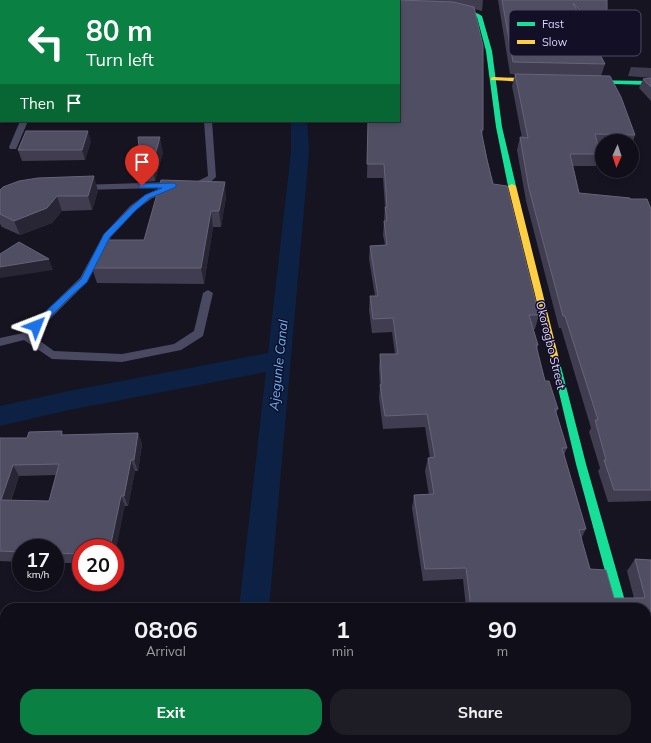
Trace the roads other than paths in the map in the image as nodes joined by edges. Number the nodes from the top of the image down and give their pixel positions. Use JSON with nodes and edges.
{"nodes":[{"id":1,"x":400,"y":7,"type":"edge"},
{"id":2,"x":493,"y":79,"type":"junction"},
{"id":3,"x":556,"y":81,"type":"edge"},
{"id":4,"x":572,"y":81,"type":"edge"},
{"id":5,"x":651,"y":83,"type":"edge"},
{"id":6,"x":24,"y":122,"type":"edge"},
{"id":7,"x":208,"y":122,"type":"edge"},
{"id":8,"x":13,"y":147,"type":"dead end"},
{"id":9,"x":174,"y":186,"type":"junction"},
{"id":10,"x":71,"y":187,"type":"edge"},
{"id":11,"x":208,"y":294,"type":"dead end"},
{"id":12,"x":26,"y":336,"type":"junction"},
{"id":13,"x":0,"y":342,"type":"edge"},
{"id":14,"x":620,"y":603,"type":"edge"}],
"edges":[{"from":1,"to":2,"type":"street","name":"Okorogbo Street"},
{"from":2,"to":3,"type":"street"},
{"from":2,"to":14,"type":"street","name":"Okorogbo Street"},
{"from":4,"to":5,"type":"street"},
{"from":6,"to":8,"type":"lane"},
{"from":7,"to":9,"type":"lane"},
{"from":9,"to":10,"type":"lane"},
{"from":9,"to":12,"type":"lane"},
{"from":11,"to":12,"type":"lane"},
{"from":12,"to":13,"type":"lane"}]}
